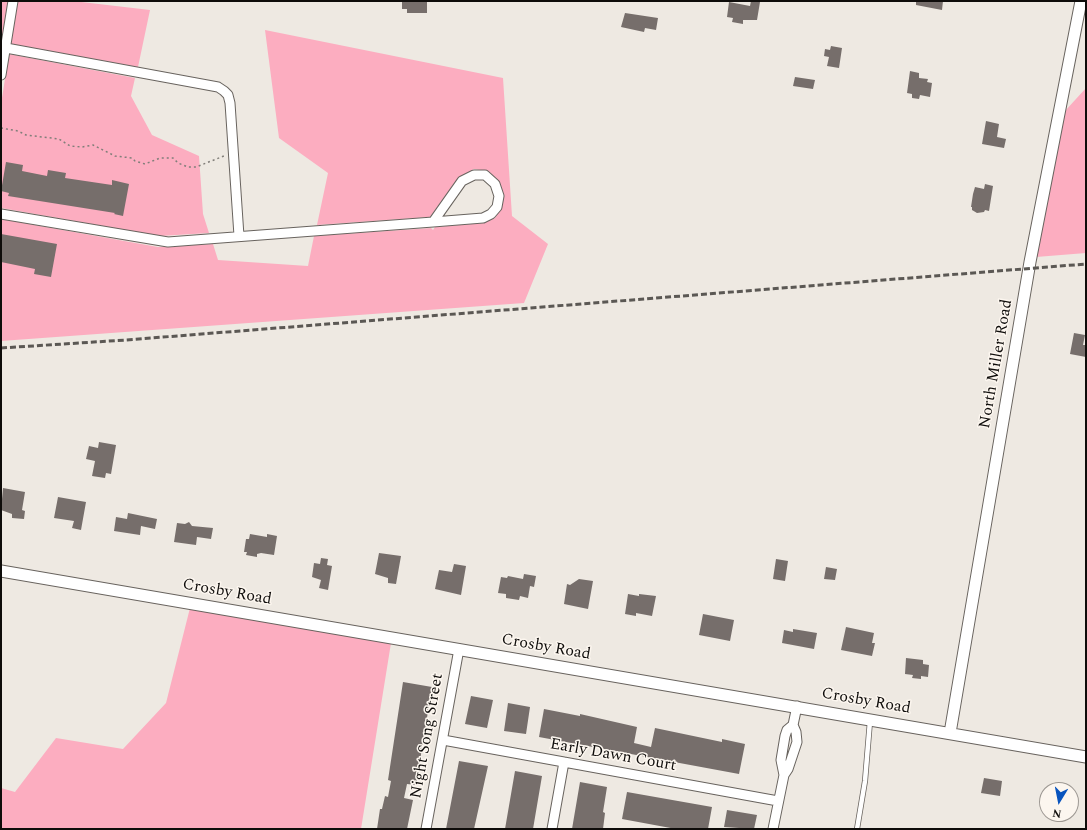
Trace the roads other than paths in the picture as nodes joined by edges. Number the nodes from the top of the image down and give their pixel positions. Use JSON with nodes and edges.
{"nodes":[{"id":1,"x":13,"y":1,"type":"edge"},
{"id":2,"x":1081,"y":1,"type":"edge"},
{"id":3,"x":6,"y":48,"type":"junction"},
{"id":4,"x":1,"y":75,"type":"edge"},
{"id":5,"x":1,"y":214,"type":"edge"},
{"id":6,"x":432,"y":222,"type":"junction"},
{"id":7,"x":239,"y":236,"type":"junction"},
{"id":8,"x":1,"y":571,"type":"edge"},
{"id":9,"x":459,"y":649,"type":"junction"},
{"id":10,"x":797,"y":706,"type":"junction"},
{"id":11,"x":870,"y":719,"type":"junction"},
{"id":12,"x":794,"y":725,"type":"junction"},
{"id":13,"x":950,"y":733,"type":"junction"},
{"id":14,"x":442,"y":740,"type":"junction"},
{"id":15,"x":782,"y":756,"type":"junction"},
{"id":16,"x":1086,"y":757,"type":"edge"},
{"id":17,"x":792,"y":758,"type":"junction"},
{"id":18,"x":564,"y":762,"type":"junction"},
{"id":19,"x":784,"y":775,"type":"junction"},
{"id":20,"x":778,"y":801,"type":"junction"},
{"id":21,"x":426,"y":829,"type":"edge"},
{"id":22,"x":552,"y":829,"type":"edge"},
{"id":23,"x":773,"y":829,"type":"edge"},
{"id":24,"x":857,"y":829,"type":"edge"}],
"edges":[{"from":1,"to":3,"type":"street"},
{"from":2,"to":13,"type":"street","name":"North Miller Road"},
{"from":3,"to":4,"type":"street"},
{"from":3,"to":7,"type":"street"},
{"from":5,"to":7,"type":"street"},
{"from":6,"to":6,"type":"street"},
{"from":6,"to":7,"type":"street"},
{"from":8,"to":9,"type":"street","name":"Crosby Road"},
{"from":9,"to":10,"type":"street","name":"Crosby Road"},
{"from":9,"to":14,"type":"street","name":"Night Song Street"},
{"from":10,"to":11,"type":"street","name":"Crosby Road"},
{"from":10,"to":12,"type":"street"},
{"from":11,"to":13,"type":"street","name":"Crosby Road"},
{"from":11,"to":24,"type":"lane"},
{"from":12,"to":15,"type":"street"},
{"from":12,"to":17,"type":"street"},
{"from":13,"to":16,"type":"street","name":"Crosby Road"},
{"from":14,"to":18,"type":"street","name":"Early Dawn Court"},
{"from":14,"to":21,"type":"street","name":"Night Song Street"},
{"from":15,"to":17,"type":"street"},
{"from":15,"to":19,"type":"street"},
{"from":17,"to":19,"type":"street"},
{"from":18,"to":20,"type":"street","name":"Early Dawn Court"},
{"from":18,"to":22,"type":"street"},
{"from":19,"to":20,"type":"street"},
{"from":20,"to":23,"type":"street"}]}
